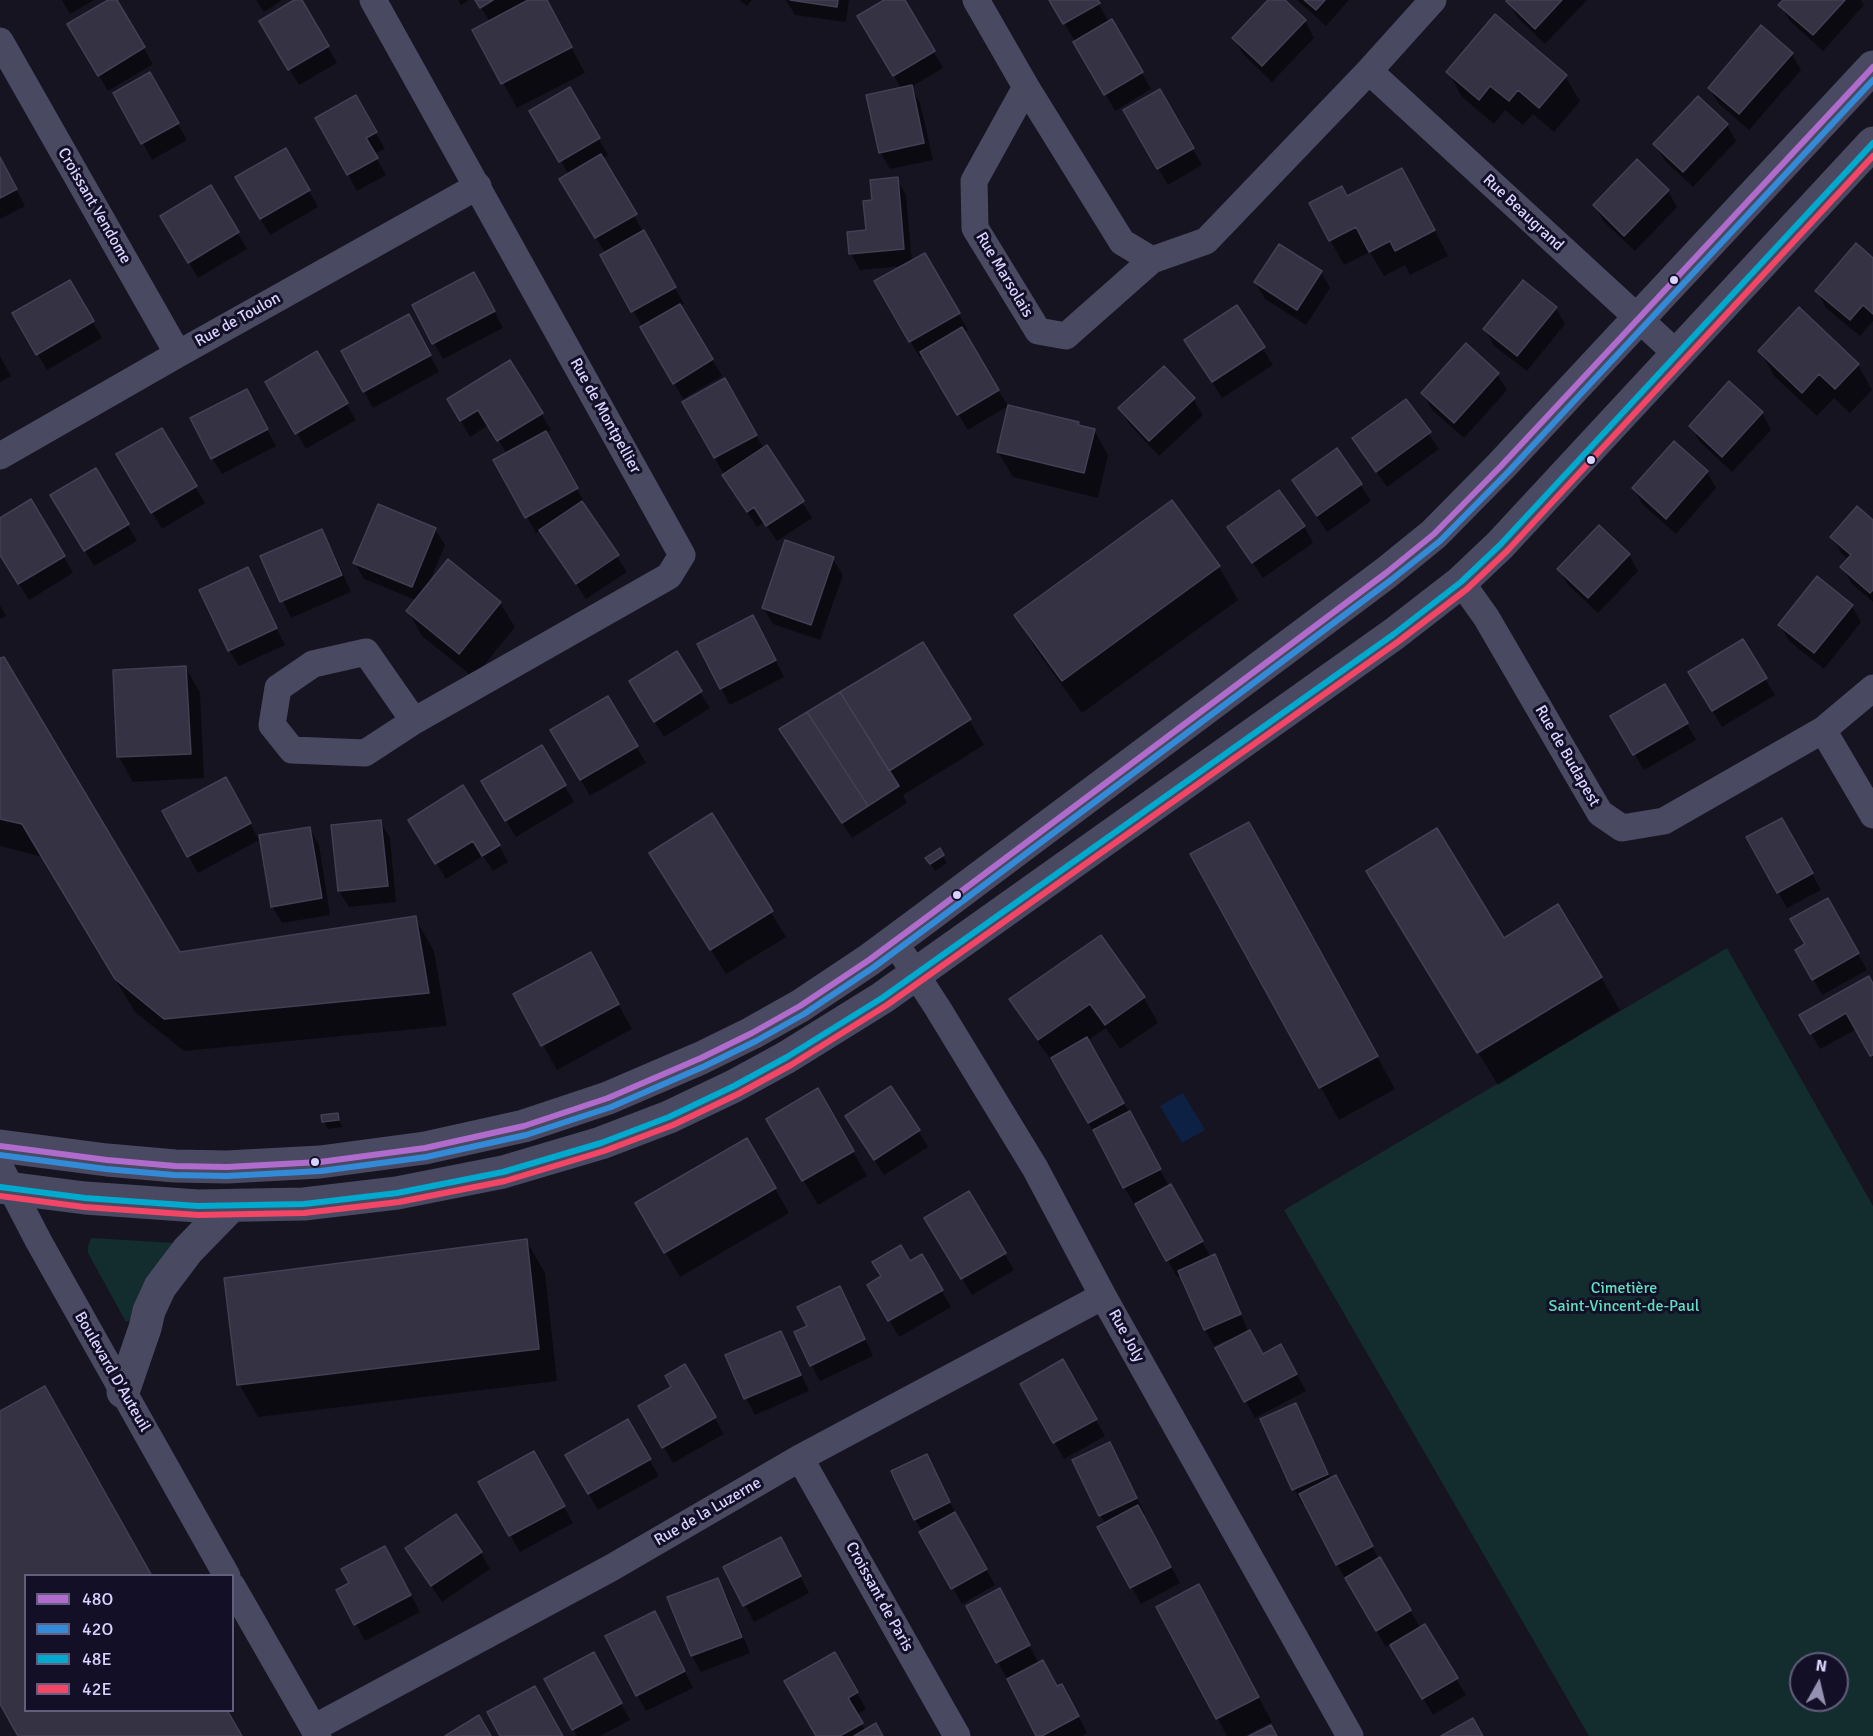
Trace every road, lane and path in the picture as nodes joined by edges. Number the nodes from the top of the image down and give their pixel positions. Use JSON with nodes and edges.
{"nodes":[{"id":1,"x":373,"y":0,"type":"edge"},
{"id":2,"x":976,"y":0,"type":"edge"},
{"id":3,"x":1433,"y":0,"type":"edge"},
{"id":4,"x":3,"y":55,"type":"edge"},
{"id":5,"x":1873,"y":67,"type":"edge"},
{"id":6,"x":1369,"y":71,"type":"junction"},
{"id":7,"x":1026,"y":87,"type":"junction"},
{"id":8,"x":1873,"y":143,"type":"edge"},
{"id":9,"x":478,"y":186,"type":"junction"},
{"id":10,"x":1152,"y":260,"type":"junction"},
{"id":11,"x":1639,"y":319,"type":"junction"},
{"id":12,"x":178,"y":354,"type":"junction"},
{"id":13,"x":1677,"y":354,"type":"junction"},
{"id":14,"x":0,"y":456,"type":"edge"},
{"id":15,"x":1461,"y":582,"type":"junction"},
{"id":16,"x":1873,"y":688,"type":"edge"},
{"id":17,"x":414,"y":721,"type":"junction"},
{"id":18,"x":1823,"y":729,"type":"junction"},
{"id":19,"x":1873,"y":815,"type":"edge"},
{"id":20,"x":894,"y":941,"type":"junction"},
{"id":21,"x":916,"y":974,"type":"junction"},
{"id":22,"x":0,"y":1146,"type":"edge"},
{"id":23,"x":4,"y":1181,"type":"edge"},
{"id":24,"x":230,"y":1207,"type":"junction"},
{"id":25,"x":1103,"y":1296,"type":"junction"},
{"id":26,"x":123,"y":1392,"type":"junction"},
{"id":27,"x":800,"y":1458,"type":"junction"},
{"id":28,"x":226,"y":1574,"type":"edge"},
{"id":29,"x":234,"y":1589,"type":"edge"},
{"id":30,"x":316,"y":1732,"type":"edge"},
{"id":31,"x":957,"y":1736,"type":"edge"},
{"id":32,"x":1350,"y":1736,"type":"edge"}],
"edges":[{"from":1,"to":9,"type":"street","name":"Rue de Montpellier"},
{"from":2,"to":7,"type":"street"},
{"from":3,"to":6,"type":"street"},
{"from":4,"to":12,"type":"street","name":"Croissant Vendome"},
{"from":5,"to":11,"type":"street"},
{"from":6,"to":10,"type":"street"},
{"from":6,"to":11,"type":"street","name":"Rue Beaugrand"},
{"from":7,"to":10,"type":"street"},
{"from":7,"to":10,"type":"street","name":"Rue Marsolais"},
{"from":8,"to":13,"type":"street"},
{"from":9,"to":12,"type":"street","name":"Rue de Toulon"},
{"from":9,"to":17,"type":"street","name":"Rue de Montpellier"},
{"from":11,"to":13,"type":"street","name":"Rue Beaugrand"},
{"from":11,"to":20,"type":"street"},
{"from":12,"to":14,"type":"street","name":"Rue de Toulon"},
{"from":13,"to":15,"type":"street"},
{"from":15,"to":18,"type":"street","name":"Rue de Budapest"},
{"from":15,"to":21,"type":"street"},
{"from":16,"to":18,"type":"street","name":"Rue de Budapest"},
{"from":17,"to":17,"type":"street","name":"Rue de Montpellier"},
{"from":18,"to":19,"type":"street"},
{"from":20,"to":21,"type":"street","name":"Rue Joly"},
{"from":20,"to":22,"type":"street"},
{"from":21,"to":24,"type":"street"},
{"from":21,"to":25,"type":"street","name":"Rue Joly"},
{"from":23,"to":24,"type":"street"},
{"from":23,"to":26,"type":"street","name":"Boulevard D'Auteuil"},
{"from":24,"to":26,"type":"street"},
{"from":25,"to":27,"type":"street","name":"Rue de la Luzerne"},
{"from":25,"to":32,"type":"street","name":"Rue Joly"},
{"from":26,"to":28,"type":"street","name":"Boulevard D'Auteuil"},
{"from":27,"to":30,"type":"street","name":"Rue de la Luzerne"},
{"from":27,"to":31,"type":"street","name":"Croissant de Paris"},
{"from":29,"to":30,"type":"street"}]}
